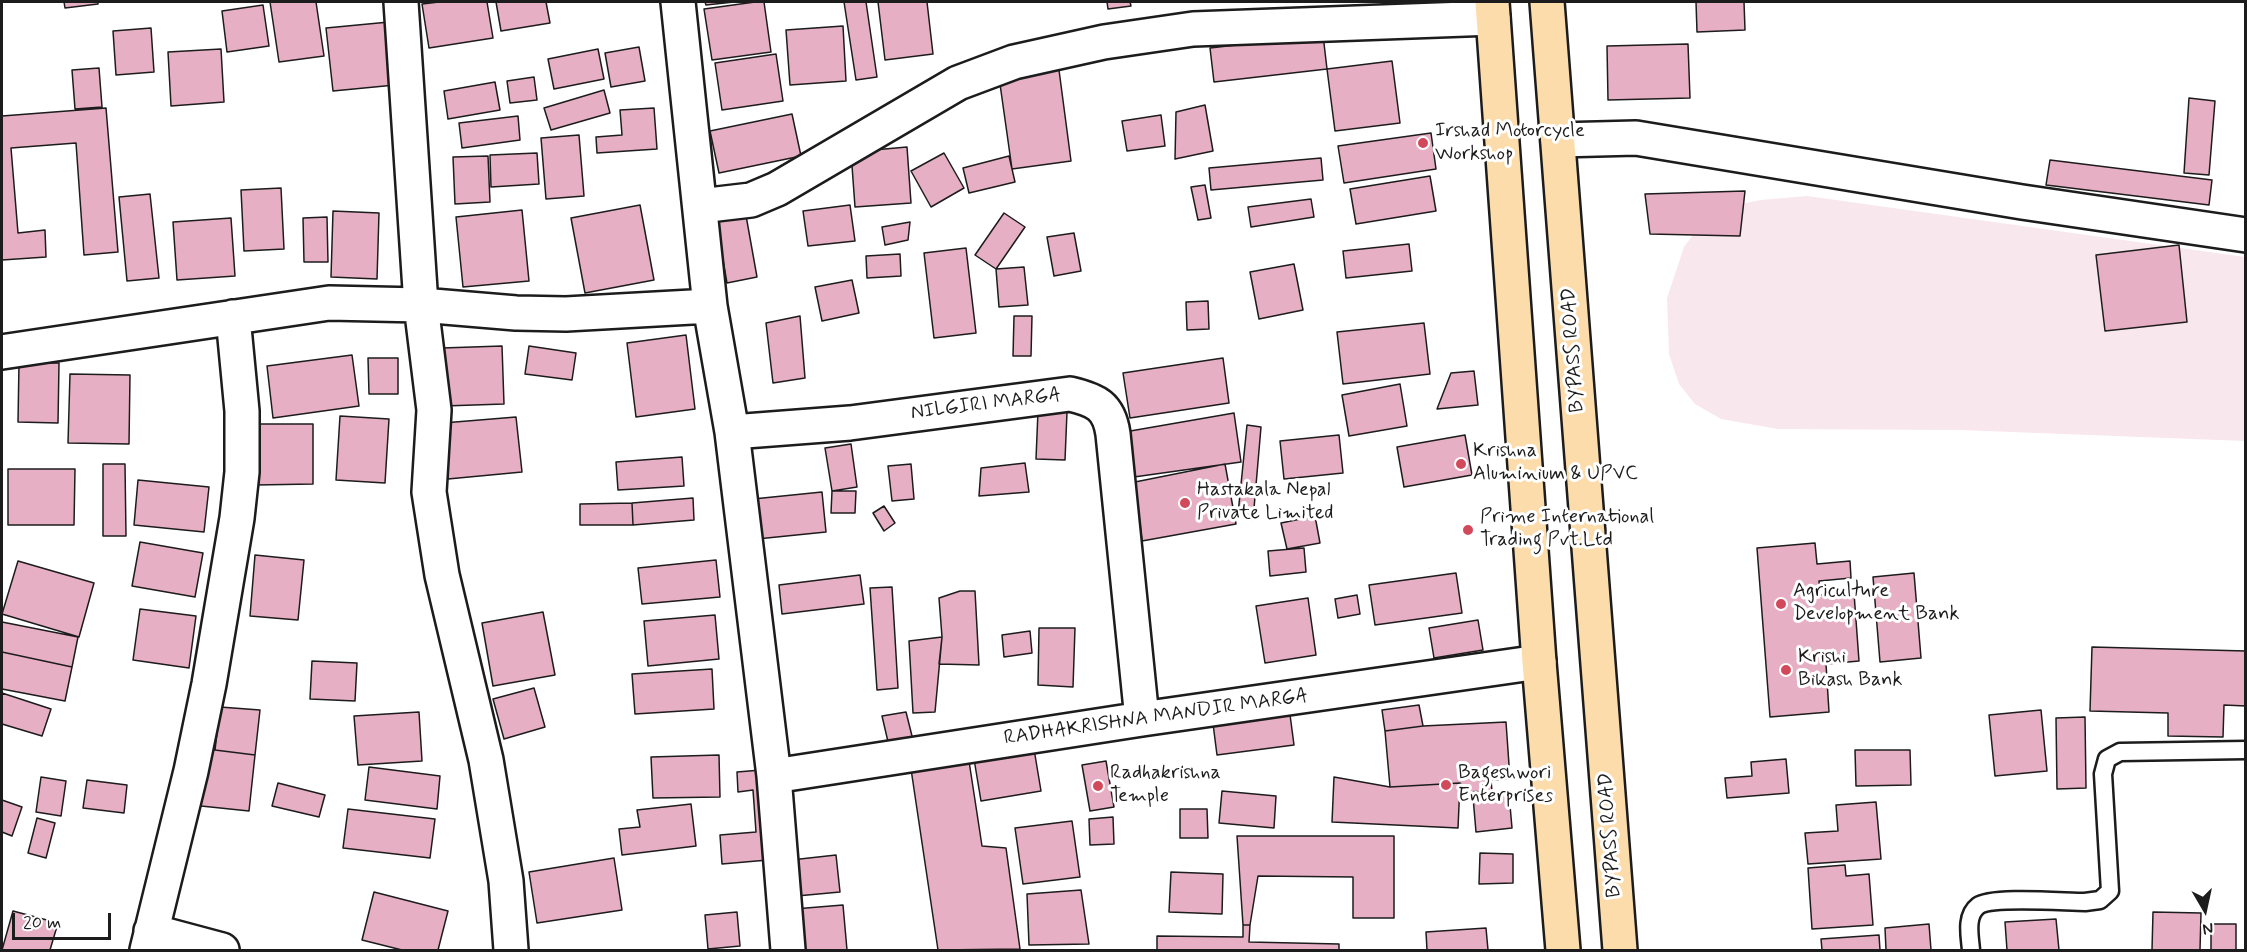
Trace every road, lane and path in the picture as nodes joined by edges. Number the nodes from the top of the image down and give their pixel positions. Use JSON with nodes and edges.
{"nodes":[{"id":1,"x":401,"y":2,"type":"edge"},
{"id":2,"x":678,"y":2,"type":"edge"},
{"id":3,"x":1547,"y":2,"type":"edge"},
{"id":4,"x":1493,"y":10,"type":"edge"},
{"id":5,"x":1558,"y":140,"type":"junction"},
{"id":6,"x":700,"y":206,"type":"junction"},
{"id":7,"x":2246,"y":235,"type":"edge"},
{"id":8,"x":421,"y":305,"type":"junction"},
{"id":9,"x":710,"y":306,"type":"junction"},
{"id":10,"x":233,"y":317,"type":"junction"},
{"id":11,"x":2,"y":352,"type":"edge"},
{"id":12,"x":732,"y":432,"type":"junction"},
{"id":13,"x":1539,"y":662,"type":"junction"},
{"id":14,"x":1142,"y":719,"type":"junction"},
{"id":15,"x":2246,"y":750,"type":"edge"},
{"id":16,"x":774,"y":776,"type":"junction"},
{"id":17,"x":149,"y":941,"type":"edge"},
{"id":18,"x":222,"y":951,"type":"edge"},
{"id":19,"x":511,"y":951,"type":"edge"},
{"id":20,"x":788,"y":951,"type":"edge"},
{"id":21,"x":1563,"y":951,"type":"edge"},
{"id":22,"x":1620,"y":951,"type":"edge"},
{"id":23,"x":1971,"y":951,"type":"edge"}],
"edges":[{"from":1,"to":8,"type":"street"},
{"from":2,"to":6,"type":"street"},
{"from":3,"to":5,"type":"highway","name":"BYPASS ROAD"},
{"from":4,"to":6,"type":"street"},
{"from":4,"to":13,"type":"highway"},
{"from":5,"to":7,"type":"street"},
{"from":5,"to":22,"type":"highway","name":"BYPASS ROAD"},
{"from":6,"to":9,"type":"street"},
{"from":8,"to":9,"type":"street"},
{"from":8,"to":10,"type":"street"},
{"from":8,"to":19,"type":"street"},
{"from":9,"to":12,"type":"street"},
{"from":10,"to":11,"type":"street"},
{"from":10,"to":17,"type":"street"},
{"from":12,"to":14,"type":"street","name":"NILGIRI MARGA"},
{"from":12,"to":16,"type":"street"},
{"from":13,"to":14,"type":"street","name":"RADHAKRISHNA MANDIR MARGA"},
{"from":13,"to":21,"type":"highway"},
{"from":14,"to":16,"type":"street","name":"RADHAKRISHNA MANDIR MARGA"},
{"from":15,"to":23,"type":"lane"},
{"from":16,"to":20,"type":"street"},
{"from":17,"to":18,"type":"street"}]}
